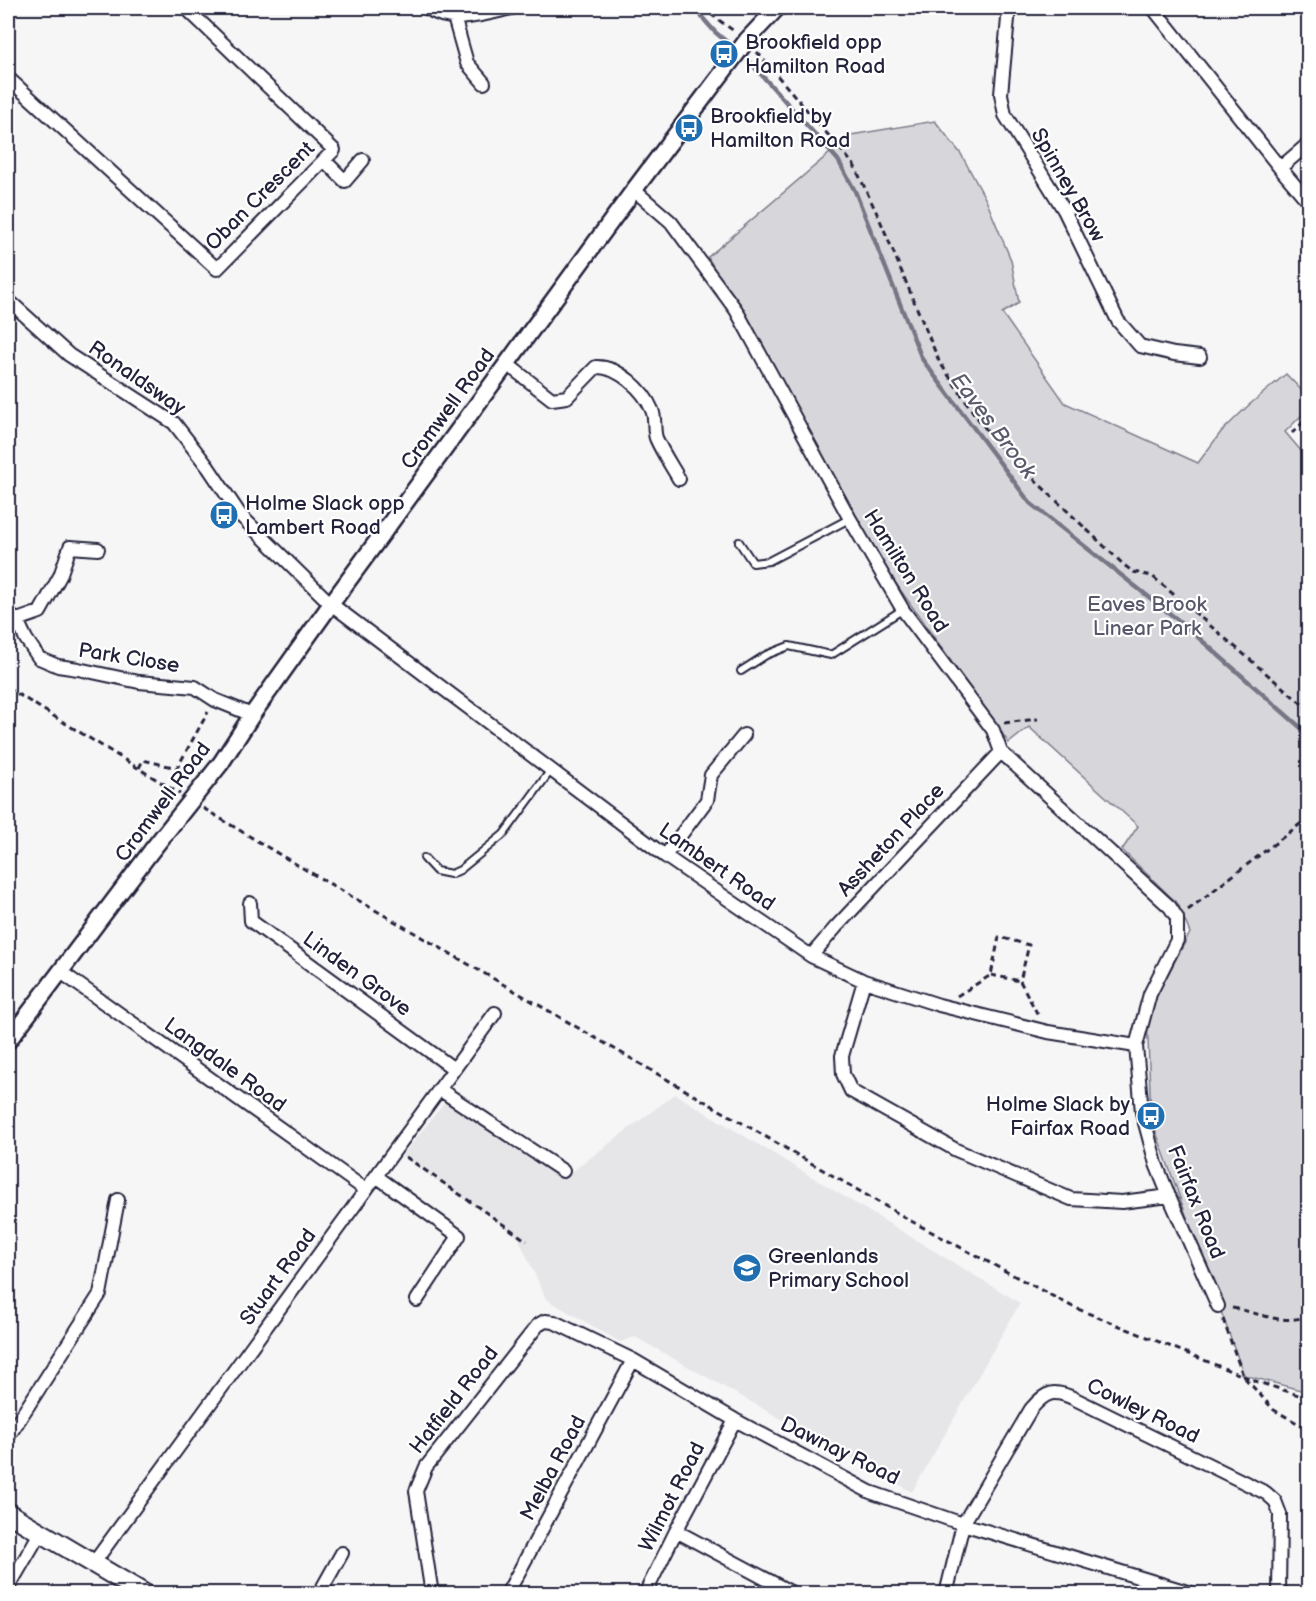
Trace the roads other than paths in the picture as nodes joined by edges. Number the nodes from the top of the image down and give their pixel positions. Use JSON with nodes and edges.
{"nodes":[{"id":1,"x":186,"y":8,"type":"edge"},
{"id":2,"x":427,"y":8,"type":"edge"},
{"id":3,"x":512,"y":8,"type":"edge"},
{"id":4,"x":777,"y":8,"type":"edge"},
{"id":5,"x":1009,"y":8,"type":"edge"},
{"id":6,"x":1153,"y":8,"type":"edge"},
{"id":7,"x":454,"y":17,"type":"junction"},
{"id":8,"x":8,"y":78,"type":"edge"},
{"id":9,"x":484,"y":83,"type":"dead end"},
{"id":10,"x":1308,"y":144,"type":"edge"},
{"id":11,"x":363,"y":160,"type":"dead end"},
{"id":12,"x":325,"y":161,"type":"junction"},
{"id":13,"x":1280,"y":168,"type":"junction"},
{"id":14,"x":634,"y":190,"type":"junction"},
{"id":15,"x":1308,"y":201,"type":"edge"},
{"id":16,"x":8,"y":300,"type":"edge"},
{"id":17,"x":1200,"y":357,"type":"dead end"},
{"id":18,"x":507,"y":364,"type":"junction"},
{"id":19,"x":679,"y":478,"type":"dead end"},
{"id":20,"x":850,"y":519,"type":"junction"},
{"id":21,"x":739,"y":542,"type":"dead end"},
{"id":22,"x":98,"y":549,"type":"dead end"},
{"id":23,"x":331,"y":604,"type":"junction"},
{"id":24,"x":903,"y":610,"type":"junction"},
{"id":25,"x":12,"y":617,"type":"edge"},
{"id":26,"x":741,"y":671,"type":"dead end"},
{"id":27,"x":252,"y":715,"type":"junction"},
{"id":28,"x":744,"y":735,"type":"dead end"},
{"id":29,"x":1001,"y":752,"type":"junction"},
{"id":30,"x":551,"y":770,"type":"junction"},
{"id":31,"x":665,"y":856,"type":"junction"},
{"id":32,"x":423,"y":858,"type":"dead end"},
{"id":33,"x":250,"y":903,"type":"dead end"},
{"id":34,"x":1177,"y":940,"type":"joint"},
{"id":35,"x":811,"y":956,"type":"junction"},
{"id":36,"x":61,"y":972,"type":"junction"},
{"id":37,"x":864,"y":981,"type":"junction"},
{"id":38,"x":495,"y":1013,"type":"dead end"},
{"id":39,"x":8,"y":1041,"type":"edge"},
{"id":40,"x":1136,"y":1046,"type":"junction"},
{"id":41,"x":454,"y":1069,"type":"junction"},
{"id":42,"x":439,"y":1089,"type":"junction"},
{"id":43,"x":563,"y":1171,"type":"dead end"},
{"id":44,"x":376,"y":1176,"type":"junction"},
{"id":45,"x":366,"y":1190,"type":"junction"},
{"id":46,"x":1169,"y":1196,"type":"junction"},
{"id":47,"x":118,"y":1200,"type":"dead end"},
{"id":48,"x":417,"y":1300,"type":"dead end"},
{"id":49,"x":1218,"y":1306,"type":"road end"},
{"id":50,"x":555,"y":1322,"type":"joint"},
{"id":51,"x":633,"y":1360,"type":"junction"},
{"id":52,"x":735,"y":1420,"type":"junction"},
{"id":53,"x":8,"y":1437,"type":"edge"},
{"id":54,"x":8,"y":1513,"type":"edge"},
{"id":55,"x":963,"y":1524,"type":"junction"},
{"id":56,"x":676,"y":1531,"type":"junction"},
{"id":57,"x":40,"y":1533,"type":"junction"},
{"id":58,"x":342,"y":1553,"type":"dead end"},
{"id":59,"x":93,"y":1564,"type":"junction"},
{"id":60,"x":8,"y":1588,"type":"edge"},
{"id":61,"x":145,"y":1593,"type":"edge"},
{"id":62,"x":319,"y":1593,"type":"edge"},
{"id":63,"x":432,"y":1593,"type":"edge"},
{"id":64,"x":507,"y":1593,"type":"edge"},
{"id":65,"x":645,"y":1593,"type":"edge"},
{"id":66,"x":794,"y":1593,"type":"edge"},
{"id":67,"x":946,"y":1593,"type":"edge"},
{"id":68,"x":1194,"y":1593,"type":"edge"},
{"id":69,"x":1279,"y":1593,"type":"edge"}],
"edges":[{"from":1,"to":12,"type":"street","name":"Oban Crescent"},
{"from":2,"to":7,"type":"street"},
{"from":3,"to":7,"type":"street"},
{"from":4,"to":14,"type":"street","name":"Cromwell Road"},
{"from":5,"to":17,"type":"street","name":"Spinney Brow"},
{"from":6,"to":13,"type":"street"},
{"from":7,"to":9,"type":"street"},
{"from":8,"to":12,"type":"street","name":"Oban Crescent"},
{"from":10,"to":13,"type":"street"},
{"from":11,"to":12,"type":"street"},
{"from":13,"to":15,"type":"street"},
{"from":14,"to":18,"type":"street","name":"Cromwell Road"},
{"from":14,"to":20,"type":"street","name":"Hamilton Road"},
{"from":16,"to":23,"type":"street","name":"Ronaldsway"},
{"from":18,"to":19,"type":"street"},
{"from":18,"to":23,"type":"street","name":"Cromwell Road"},
{"from":20,"to":21,"type":"lane"},
{"from":20,"to":24,"type":"street","name":"Hamilton Road"},
{"from":22,"to":25,"type":"street","name":"Park Close"},
{"from":23,"to":27,"type":"street","name":"Cromwell Road"},
{"from":23,"to":30,"type":"street","name":"Lambert Road"},
{"from":24,"to":26,"type":"lane"},
{"from":24,"to":29,"type":"street","name":"Hamilton Road"},
{"from":25,"to":27,"type":"street","name":"Park Close"},
{"from":27,"to":36,"type":"street","name":"Cromwell Road","bridge":true},
{"from":28,"to":31,"type":"street"},
{"from":29,"to":34,"type":"street","name":"Hamilton Road"},
{"from":29,"to":35,"type":"street","name":"Assheton Place"},
{"from":30,"to":31,"type":"street","name":"Lambert Road"},
{"from":30,"to":32,"type":"lane"},
{"from":31,"to":35,"type":"street","name":"Lambert Road"},
{"from":33,"to":41,"type":"street","name":"Linden Grove"},
{"from":34,"to":40,"type":"street","name":"Fairfax Road"},
{"from":35,"to":37,"type":"street","name":"Lambert Road"},
{"from":36,"to":39,"type":"street","name":"Cromwell Road"},
{"from":36,"to":45,"type":"street","name":"Langdale Road"},
{"from":37,"to":40,"type":"street","name":"Lambert Road"},
{"from":37,"to":46,"type":"street"},
{"from":38,"to":41,"type":"street","name":"Stuart Road"},
{"from":40,"to":46,"type":"street","name":"Fairfax Road"},
{"from":41,"to":42,"type":"street","name":"Stuart Road"},
{"from":42,"to":43,"type":"street"},
{"from":42,"to":44,"type":"street","name":"Stuart Road"},
{"from":44,"to":45,"type":"street","name":"Stuart Road"},
{"from":44,"to":48,"type":"street"},
{"from":45,"to":59,"type":"street","name":"Stuart Road"},
{"from":46,"to":49,"type":"street","name":"Fairfax Road"},
{"from":47,"to":53,"type":"street"},
{"from":50,"to":51,"type":"street","name":"Dawnay Road"},
{"from":50,"to":63,"type":"street","name":"Hatfield Road"},
{"from":51,"to":52,"type":"street","name":"Dawnay Road"},
{"from":51,"to":64,"type":"street","name":"Melba Road"},
{"from":52,"to":55,"type":"street","name":"Dawnay Road"},
{"from":52,"to":56,"type":"street","name":"Wilmot Road"},
{"from":54,"to":57,"type":"main road"},
{"from":55,"to":67,"type":"street"},
{"from":55,"to":68,"type":"street","name":"Dawnay Road"},
{"from":55,"to":69,"type":"street","name":"Cowley Road"},
{"from":56,"to":65,"type":"street","name":"Wilmot Road"},
{"from":56,"to":66,"type":"street"},
{"from":57,"to":59,"type":"main road"},
{"from":57,"to":60,"type":"street"},
{"from":58,"to":62,"type":"street"},
{"from":59,"to":61,"type":"main road"}]}
